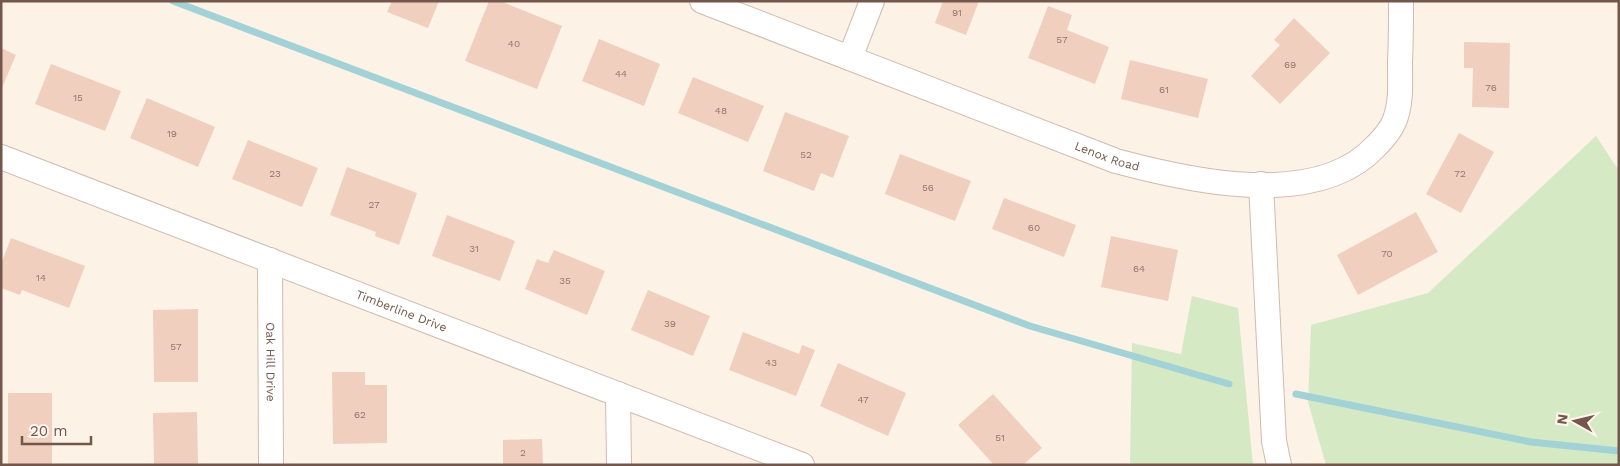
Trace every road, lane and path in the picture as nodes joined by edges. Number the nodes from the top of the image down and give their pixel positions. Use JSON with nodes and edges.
{"nodes":[{"id":1,"x":702,"y":1,"type":"edge"},
{"id":2,"x":872,"y":1,"type":"edge"},
{"id":3,"x":1401,"y":1,"type":"edge"},
{"id":4,"x":850,"y":58,"type":"junction"},
{"id":5,"x":1,"y":157,"type":"edge"},
{"id":6,"x":1261,"y":184,"type":"junction"},
{"id":7,"x":270,"y":260,"type":"junction"},
{"id":8,"x":618,"y":394,"type":"junction"},
{"id":9,"x":271,"y":465,"type":"edge"},
{"id":10,"x":619,"y":465,"type":"edge"},
{"id":11,"x":802,"y":465,"type":"edge"},
{"id":12,"x":1280,"y":465,"type":"edge"}],
"edges":[{"from":1,"to":4,"type":"street","name":"Lenox Road"},
{"from":2,"to":4,"type":"street"},
{"from":3,"to":6,"type":"street","name":"Lenox Road"},
{"from":4,"to":6,"type":"street","name":"Lenox Road"},
{"from":5,"to":7,"type":"street","name":"Timberline Drive"},
{"from":6,"to":12,"type":"street"},
{"from":7,"to":8,"type":"street","name":"Timberline Drive"},
{"from":7,"to":9,"type":"street","name":"Oak Hill Drive"},
{"from":8,"to":10,"type":"street"},
{"from":8,"to":11,"type":"street","name":"Timberline Drive"}]}
